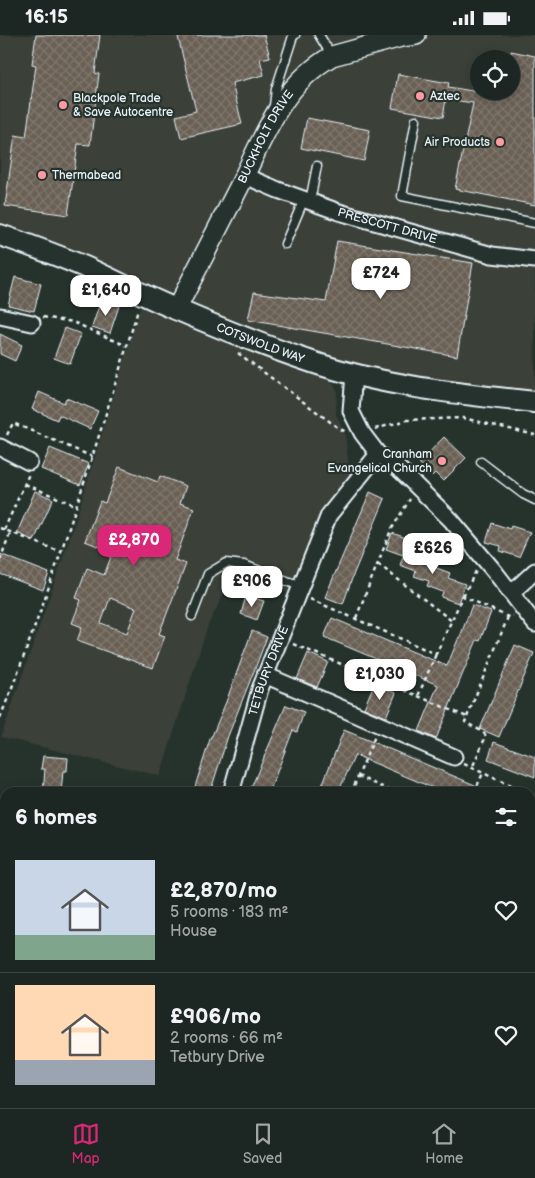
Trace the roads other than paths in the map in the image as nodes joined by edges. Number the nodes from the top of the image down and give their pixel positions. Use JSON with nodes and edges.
{"nodes":[{"id":1,"x":295,"y":35,"type":"edge"},
{"id":2,"x":319,"y":35,"type":"edge"},
{"id":3,"x":416,"y":35,"type":"edge"},
{"id":4,"x":332,"y":56,"type":"junction"},
{"id":5,"x":273,"y":117,"type":"junction"},
{"id":6,"x":416,"y":120,"type":"dead end"},
{"id":7,"x":317,"y":166,"type":"dead end"},
{"id":8,"x":245,"y":176,"type":"junction"},
{"id":9,"x":307,"y":200,"type":"junction"},
{"id":10,"x":535,"y":223,"type":"edge"},
{"id":11,"x":0,"y":235,"type":"edge"},
{"id":12,"x":284,"y":244,"type":"dead end"},
{"id":13,"x":535,"y":260,"type":"edge"},
{"id":14,"x":176,"y":310,"type":"junction"},
{"id":15,"x":0,"y":316,"type":"edge"},
{"id":16,"x":32,"y":323,"type":"road end"},
{"id":17,"x":354,"y":374,"type":"junction"},
{"id":18,"x":535,"y":403,"type":"edge"},
{"id":19,"x":1,"y":447,"type":"edge"},
{"id":20,"x":378,"y":454,"type":"junction"},
{"id":21,"x":29,"y":462,"type":"road end"},
{"id":22,"x":481,"y":462,"type":"dead end"},
{"id":23,"x":535,"y":499,"type":"edge"},
{"id":24,"x":535,"y":571,"type":"edge"},
{"id":25,"x":299,"y":590,"type":"junction"},
{"id":26,"x":510,"y":591,"type":"junction"},
{"id":27,"x":192,"y":616,"type":"dead end"},
{"id":28,"x":535,"y":624,"type":"edge"},
{"id":29,"x":265,"y":675,"type":"junction"},
{"id":30,"x":454,"y":757,"type":"road end"},
{"id":31,"x":232,"y":787,"type":"edge"}],
"edges":[{"from":1,"to":5,"type":"lane"},
{"from":2,"to":4,"type":"lane"},
{"from":3,"to":4,"type":"street","name":"BUCKHOLT DRIVE"},
{"from":4,"to":5,"type":"street","name":"BUCKHOLT DRIVE"},
{"from":5,"to":8,"type":"street","name":"BUCKHOLT DRIVE"},
{"from":6,"to":10,"type":"lane"},
{"from":7,"to":9,"type":"lane"},
{"from":8,"to":9,"type":"street","name":"PRESCOTT DRIVE"},
{"from":8,"to":14,"type":"street","name":"BUCKHOLT DRIVE"},
{"from":9,"to":12,"type":"lane"},
{"from":9,"to":13,"type":"street","name":"PRESCOTT DRIVE"},
{"from":11,"to":14,"type":"main road","name":"COTSWOLD WAY"},
{"from":14,"to":17,"type":"main road","name":"COTSWOLD WAY"},
{"from":15,"to":16,"type":"street"},
{"from":17,"to":18,"type":"main road","name":"COTSWOLD WAY"},
{"from":17,"to":20,"type":"street"},
{"from":19,"to":21,"type":"street"},
{"from":20,"to":25,"type":"street","name":"TETBURY DRIVE"},
{"from":20,"to":26,"type":"street"},
{"from":22,"to":23,"type":"lane"},
{"from":24,"to":26,"type":"street"},
{"from":25,"to":27,"type":"lane"},
{"from":25,"to":29,"type":"street","name":"TETBURY DRIVE"},
{"from":26,"to":28,"type":"street"},
{"from":29,"to":30,"type":"street"},
{"from":29,"to":31,"type":"street","name":"TETBURY DRIVE"}]}
